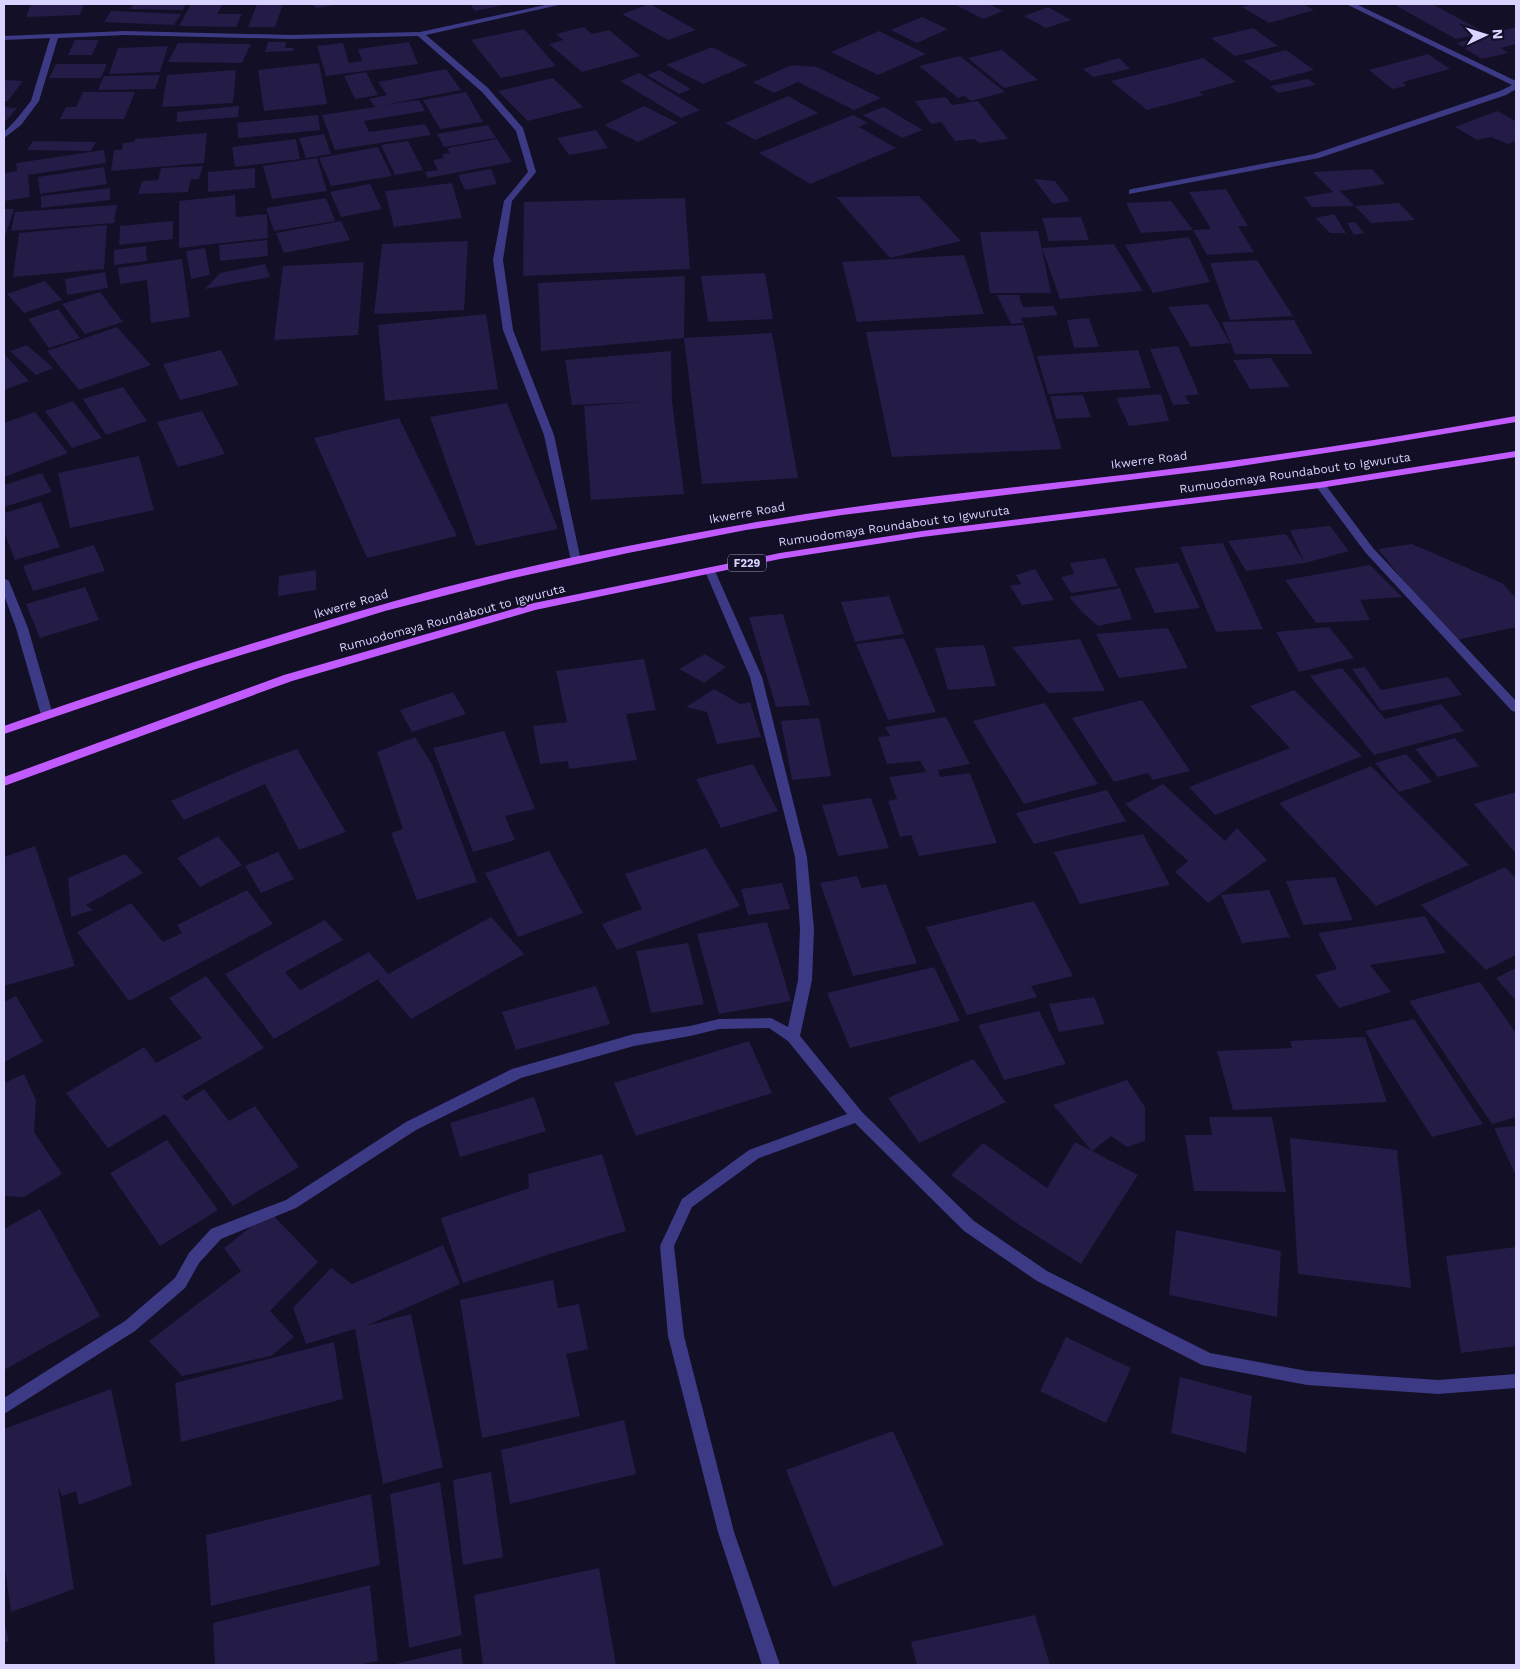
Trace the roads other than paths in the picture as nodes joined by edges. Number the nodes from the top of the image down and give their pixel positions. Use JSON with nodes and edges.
{"nodes":[{"id":1,"x":559,"y":4,"type":"edge"},
{"id":2,"x":1350,"y":4,"type":"edge"},
{"id":3,"x":420,"y":34,"type":"junction"},
{"id":4,"x":55,"y":35,"type":"junction"},
{"id":5,"x":4,"y":38,"type":"edge"},
{"id":6,"x":1516,"y":85,"type":"edge"},
{"id":7,"x":4,"y":136,"type":"edge"},
{"id":8,"x":1132,"y":192,"type":"dead end"},
{"id":9,"x":1516,"y":419,"type":"edge"},
{"id":10,"x":1516,"y":454,"type":"edge"},
{"id":11,"x":1320,"y":485,"type":"junction"},
{"id":12,"x":576,"y":561,"type":"junction"},
{"id":13,"x":710,"y":571,"type":"junction"},
{"id":14,"x":4,"y":581,"type":"edge"},
{"id":15,"x":1516,"y":708,"type":"edge"},
{"id":16,"x":47,"y":715,"type":"junction"},
{"id":17,"x":4,"y":730,"type":"edge"},
{"id":18,"x":4,"y":782,"type":"edge"},
{"id":19,"x":793,"y":1037,"type":"junction"},
{"id":20,"x":858,"y":1116,"type":"junction"},
{"id":21,"x":1516,"y":1382,"type":"edge"},
{"id":22,"x":4,"y":1407,"type":"edge"},
{"id":23,"x":771,"y":1665,"type":"edge"}],
"edges":[{"from":1,"to":3,"type":"street"},
{"from":2,"to":6,"type":"street"},
{"from":3,"to":4,"type":"street"},
{"from":3,"to":12,"type":"street"},
{"from":4,"to":5,"type":"street"},
{"from":4,"to":7,"type":"street"},
{"from":6,"to":8,"type":"street"},
{"from":9,"to":12,"type":"main road","name":"Ikwerre Road"},
{"from":10,"to":11,"type":"main road","name":"Rumuodomaya Roundabout to Igwuruta","number":"F229"},
{"from":11,"to":13,"type":"main road","name":"Rumuodomaya Roundabout to Igwuruta","number":"F229"},
{"from":11,"to":15,"type":"street"},
{"from":12,"to":16,"type":"main road","name":"Ikwerre Road"},
{"from":13,"to":18,"type":"main road","name":"Rumuodomaya Roundabout to Igwuruta","number":"F229"},
{"from":13,"to":19,"type":"street"},
{"from":14,"to":16,"type":"street"},
{"from":16,"to":17,"type":"main road","name":"Ikwerre Road"},
{"from":19,"to":20,"type":"street"},
{"from":19,"to":22,"type":"street"},
{"from":20,"to":21,"type":"street"},
{"from":20,"to":23,"type":"street"}]}
